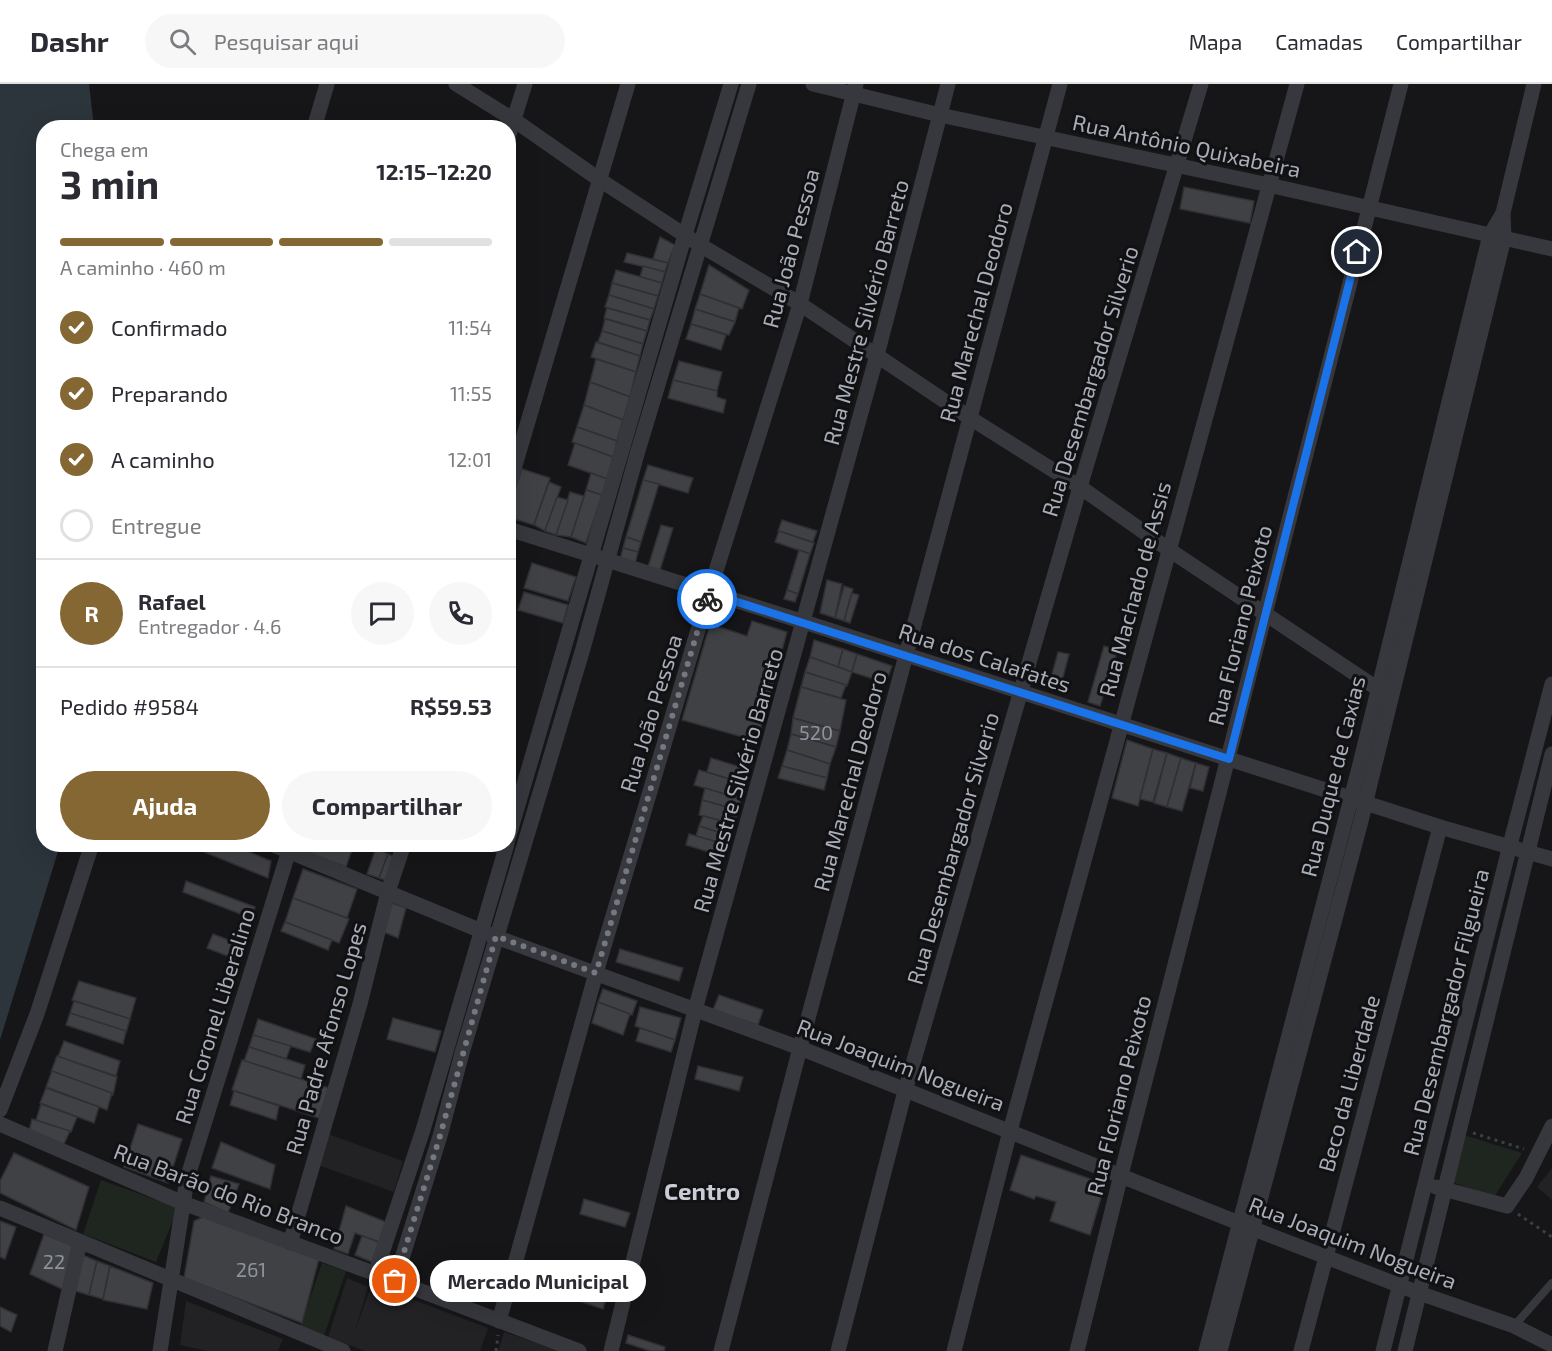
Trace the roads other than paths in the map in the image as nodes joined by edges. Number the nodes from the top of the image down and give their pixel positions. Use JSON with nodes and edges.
{"nodes":[{"id":1,"x":327,"y":84,"type":"edge"},
{"id":2,"x":456,"y":84,"type":"edge"},
{"id":3,"x":525,"y":84,"type":"edge"},
{"id":4,"x":627,"y":84,"type":"edge"},
{"id":5,"x":731,"y":84,"type":"edge"},
{"id":6,"x":749,"y":84,"type":"edge"},
{"id":7,"x":813,"y":84,"type":"edge"},
{"id":8,"x":948,"y":84,"type":"edge"},
{"id":9,"x":1060,"y":84,"type":"edge"},
{"id":10,"x":1202,"y":84,"type":"edge"},
{"id":11,"x":1297,"y":84,"type":"edge"},
{"id":12,"x":1401,"y":84,"type":"edge"},
{"id":13,"x":1534,"y":84,"type":"edge"},
{"id":14,"x":855,"y":89,"type":"edge"},
{"id":15,"x":940,"y":115,"type":"junction"},
{"id":16,"x":316,"y":120,"type":"edge"},
{"id":17,"x":514,"y":120,"type":"joint"},
{"id":18,"x":516,"y":121,"type":"edge"},
{"id":19,"x":1045,"y":138,"type":"junction"},
{"id":20,"x":1178,"y":165,"type":"junction"},
{"id":21,"x":600,"y":180,"type":"junction"},
{"id":22,"x":1269,"y":185,"type":"junction"},
{"id":23,"x":1369,"y":207,"type":"junction"},
{"id":24,"x":685,"y":235,"type":"junction"},
{"id":25,"x":1497,"y":237,"type":"junction"},
{"id":26,"x":700,"y":245,"type":"junction"},
{"id":27,"x":1552,"y":249,"type":"edge"},
{"id":28,"x":800,"y":304,"type":"junction"},
{"id":29,"x":877,"y":355,"type":"junction"},
{"id":30,"x":650,"y":356,"type":"junction"},
{"id":31,"x":666,"y":361,"type":"junction"},
{"id":32,"x":970,"y":418,"type":"junction"},
{"id":33,"x":631,"y":452,"type":"junction"},
{"id":34,"x":516,"y":462,"type":"edge"},
{"id":35,"x":1080,"y":487,"type":"junction"},
{"id":36,"x":516,"y":532,"type":"edge"},
{"id":37,"x":1168,"y":549,"type":"junction"},
{"id":38,"x":592,"y":555,"type":"junction"},
{"id":39,"x":608,"y":561,"type":"junction"},
{"id":40,"x":709,"y":593,"type":"junction"},
{"id":41,"x":1265,"y":614,"type":"junction"},
{"id":42,"x":804,"y":622,"type":"junction"},
{"id":43,"x":906,"y":655,"type":"junction"},
{"id":44,"x":1552,"y":684,"type":"edge"},
{"id":45,"x":1378,"y":689,"type":"junction"},
{"id":46,"x":1021,"y":692,"type":"junction"},
{"id":47,"x":1392,"y":698,"type":"junction"},
{"id":48,"x":544,"y":723,"type":"junction"},
{"id":49,"x":1121,"y":724,"type":"junction"},
{"id":50,"x":559,"y":729,"type":"junction"},
{"id":51,"x":1552,"y":754,"type":"edge"},
{"id":52,"x":1229,"y":759,"type":"junction"},
{"id":53,"x":1358,"y":801,"type":"junction"},
{"id":54,"x":516,"y":813,"type":"edge"},
{"id":55,"x":1440,"y":827,"type":"junction"},
{"id":56,"x":1510,"y":845,"type":"junction"},
{"id":57,"x":1527,"y":851,"type":"junction"},
{"id":58,"x":90,"y":852,"type":"edge"},
{"id":59,"x":289,"y":852,"type":"edge"},
{"id":60,"x":299,"y":852,"type":"edge"},
{"id":61,"x":401,"y":852,"type":"edge"},
{"id":62,"x":505,"y":852,"type":"edge"},
{"id":63,"x":1552,"y":859,"type":"edge"},
{"id":64,"x":388,"y":892,"type":"junction"},
{"id":65,"x":481,"y":930,"type":"junction"},
{"id":66,"x":496,"y":936,"type":"junction"},
{"id":67,"x":596,"y":973,"type":"junction"},
{"id":68,"x":695,"y":1010,"type":"junction"},
{"id":69,"x":461,"y":1030,"type":"junction"},
{"id":70,"x":800,"y":1048,"type":"junction"},
{"id":71,"x":905,"y":1091,"type":"junction"},
{"id":72,"x":0,"y":1110,"type":"edge"},
{"id":73,"x":0,"y":1124,"type":"edge"},
{"id":74,"x":1440,"y":1124,"type":"junction"},
{"id":75,"x":1552,"y":1126,"type":"edge"},
{"id":76,"x":1459,"y":1129,"type":"junction"},
{"id":77,"x":423,"y":1130,"type":"junction"},
{"id":78,"x":1010,"y":1131,"type":"junction"},
{"id":79,"x":440,"y":1136,"type":"junction"},
{"id":80,"x":1120,"y":1175,"type":"junction"},
{"id":81,"x":1424,"y":1184,"type":"junction"},
{"id":82,"x":1444,"y":1190,"type":"junction"},
{"id":83,"x":183,"y":1203,"type":"junction"},
{"id":84,"x":0,"y":1208,"type":"edge"},
{"id":85,"x":1246,"y":1226,"type":"junction"},
{"id":86,"x":80,"y":1242,"type":"junction"},
{"id":87,"x":290,"y":1243,"type":"junction"},
{"id":88,"x":1326,"y":1257,"type":"junction"},
{"id":89,"x":375,"y":1274,"type":"junction"},
{"id":90,"x":172,"y":1281,"type":"junction"},
{"id":91,"x":395,"y":1281,"type":"junction"},
{"id":92,"x":1552,"y":1283,"type":"edge"},
{"id":93,"x":1399,"y":1285,"type":"junction"},
{"id":94,"x":1419,"y":1293,"type":"junction"},
{"id":95,"x":499,"y":1321,"type":"junction"},
{"id":96,"x":1514,"y":1326,"type":"junction"},
{"id":97,"x":1552,"y":1345,"type":"edge"},
{"id":98,"x":55,"y":1351,"type":"edge"},
{"id":99,"x":160,"y":1351,"type":"edge"},
{"id":100,"x":343,"y":1351,"type":"edge"},
{"id":101,"x":579,"y":1351,"type":"edge"},
{"id":102,"x":611,"y":1351,"type":"edge"},
{"id":103,"x":722,"y":1351,"type":"edge"},
{"id":104,"x":838,"y":1351,"type":"edge"},
{"id":105,"x":954,"y":1351,"type":"edge"},
{"id":106,"x":1077,"y":1351,"type":"edge"},
{"id":107,"x":1206,"y":1351,"type":"edge"},
{"id":108,"x":1220,"y":1351,"type":"edge"},
{"id":109,"x":1301,"y":1351,"type":"edge"},
{"id":110,"x":1383,"y":1351,"type":"edge"},
{"id":111,"x":1405,"y":1351,"type":"edge"}],
"edges":[{"from":1,"to":16,"type":"street"},
{"from":2,"to":17,"type":"street"},
{"from":3,"to":17,"type":"street"},
{"from":4,"to":21,"type":"street"},
{"from":5,"to":24,"type":"street"},
{"from":6,"to":26,"type":"street"},
{"from":7,"to":14,"type":"street","name":"Rua Antônio Quixabeira"},
{"from":8,"to":15,"type":"street","name":"Rua Mestre Silvério Barreto"},
{"from":9,"to":19,"type":"street","name":"Rua Marechal Deodoro"},
{"from":10,"to":20,"type":"street","name":"Rua Desembargador Silverio"},
{"from":11,"to":22,"type":"street","name":"Rua Machado de Assis"},
{"from":12,"to":23,"type":"street","name":"Rua Floriano Peixoto"},
{"from":13,"to":25,"type":"street","name":"Rua Duque de Caxias"},
{"from":14,"to":15,"type":"street","name":"Rua Antônio Quixabeira"},
{"from":14,"to":28,"type":"street","name":"Rua João Pessoa"},
{"from":15,"to":19,"type":"street","name":"Rua Antônio Quixabeira"},
{"from":15,"to":29,"type":"street","name":"Rua Mestre Silvério Barreto"},
{"from":18,"to":21,"type":"street"},
{"from":19,"to":20,"type":"street","name":"Rua Antônio Quixabeira"},
{"from":19,"to":32,"type":"street","name":"Rua Marechal Deodoro"},
{"from":20,"to":22,"type":"street","name":"Rua Antônio Quixabeira"},
{"from":20,"to":35,"type":"street","name":"Rua Desembargador Silverio"},
{"from":21,"to":24,"type":"street"},
{"from":21,"to":34,"type":"street"},
{"from":22,"to":23,"type":"street","name":"Rua Antônio Quixabeira"},
{"from":22,"to":37,"type":"street","name":"Rua Machado de Assis"},
{"from":23,"to":25,"type":"street","name":"Rua Antônio Quixabeira"},
{"from":23,"to":41,"type":"street","name":"Rua Floriano Peixoto"},
{"from":24,"to":26,"type":"street"},
{"from":24,"to":30,"type":"street"},
{"from":25,"to":27,"type":"street","name":"Rua Antônio Quixabeira"},
{"from":25,"to":45,"type":"street","name":"Rua Duque de Caxias"},
{"from":25,"to":47,"type":"street","name":"Rua Duque de Caxias"},
{"from":26,"to":28,"type":"street"},
{"from":26,"to":31,"type":"street"},
{"from":28,"to":29,"type":"street"},
{"from":28,"to":40,"type":"street","name":"Rua João Pessoa"},
{"from":29,"to":32,"type":"street"},
{"from":29,"to":42,"type":"street","name":"Rua Mestre Silvério Barreto"},
{"from":30,"to":31,"type":"street"},
{"from":30,"to":33,"type":"street"},
{"from":31,"to":33,"type":"street"},
{"from":32,"to":35,"type":"street"},
{"from":32,"to":43,"type":"street","name":"Rua Marechal Deodoro"},
{"from":33,"to":38,"type":"street"},
{"from":33,"to":39,"type":"street"},
{"from":35,"to":37,"type":"street"},
{"from":35,"to":46,"type":"street","name":"Rua Desembargador Silverio"},
{"from":36,"to":38,"type":"street","name":"Rua dos Calafates"},
{"from":37,"to":41,"type":"street"},
{"from":37,"to":49,"type":"street","name":"Rua Machado de Assis"},
{"from":38,"to":39,"type":"street","name":"Rua dos Calafates"},
{"from":38,"to":48,"type":"street"},
{"from":39,"to":40,"type":"street","name":"Rua dos Calafates"},
{"from":39,"to":50,"type":"street"},
{"from":40,"to":42,"type":"street","name":"Rua dos Calafates"},
{"from":40,"to":67,"type":"street","name":"Rua João Pessoa"},
{"from":41,"to":45,"type":"street"},
{"from":41,"to":52,"type":"street","name":"Rua Floriano Peixoto"},
{"from":42,"to":43,"type":"street","name":"Rua dos Calafates"},
{"from":42,"to":68,"type":"street","name":"Rua Mestre Silvério Barreto"},
{"from":43,"to":46,"type":"street","name":"Rua dos Calafates"},
{"from":43,"to":70,"type":"street","name":"Rua Marechal Deodoro"},
{"from":44,"to":56,"type":"street","name":"Rua Desembargador Filgueira"},
{"from":45,"to":47,"type":"street"},
{"from":45,"to":53,"type":"street","name":"Rua Duque de Caxias"},
{"from":46,"to":49,"type":"street","name":"Rua dos Calafates"},
{"from":46,"to":71,"type":"street","name":"Rua Desembargador Silverio"},
{"from":47,"to":53,"type":"street","name":"Rua Duque de Caxias"},
{"from":48,"to":50,"type":"street"},
{"from":48,"to":54,"type":"street"},
{"from":49,"to":52,"type":"street","name":"Rua dos Calafates"},
{"from":49,"to":78,"type":"street","name":"Rua Machado de Assis"},
{"from":50,"to":66,"type":"street"},
{"from":51,"to":57,"type":"street","name":"Rua Desembargador Filgueira"},
{"from":52,"to":53,"type":"street","name":"Rua dos Calafates"},
{"from":52,"to":80,"type":"street","name":"Rua Floriano Peixoto"},
{"from":53,"to":55,"type":"street","name":"Rua dos Calafates"},
{"from":53,"to":85,"type":"street","name":"Rua Duque de Caxias"},
{"from":55,"to":56,"type":"street","name":"Rua dos Calafates"},
{"from":55,"to":88,"type":"street","name":"Beco da Liberdade"},
{"from":56,"to":57,"type":"street","name":"Rua dos Calafates"},
{"from":56,"to":74,"type":"street","name":"Rua Desembargador Filgueira"},
{"from":57,"to":63,"type":"street","name":"Rua dos Calafates"},
{"from":57,"to":76,"type":"street","name":"Rua Desembargador Filgueira"},
{"from":58,"to":72,"type":"street"},
{"from":59,"to":83,"type":"street","name":"Rua Coronel Liberalino"},
{"from":60,"to":64,"type":"street","name":"Rua Joaquim Nogueira"},
{"from":61,"to":64,"type":"street","name":"Rua Padre Afonso Lopes"},
{"from":62,"to":65,"type":"street"},
{"from":64,"to":65,"type":"street","name":"Rua Joaquim Nogueira"},
{"from":64,"to":87,"type":"street","name":"Rua Padre Afonso Lopes"},
{"from":65,"to":66,"type":"street","name":"Rua Joaquim Nogueira"},
{"from":65,"to":69,"type":"street"},
{"from":66,"to":67,"type":"street","name":"Rua Joaquim Nogueira"},
{"from":66,"to":69,"type":"street"},
{"from":67,"to":68,"type":"street","name":"Rua Joaquim Nogueira"},
{"from":67,"to":95,"type":"street","name":"Rua João Pessoa"},
{"from":68,"to":70,"type":"street","name":"Rua Joaquim Nogueira"},
{"from":68,"to":102,"type":"street","name":"Rua Mestre Silvério Barreto"},
{"from":69,"to":77,"type":"street"},
{"from":69,"to":79,"type":"street"},
{"from":70,"to":71,"type":"street","name":"Rua Joaquim Nogueira"},
{"from":70,"to":103,"type":"street","name":"Rua Marechal Deodoro"},
{"from":71,"to":78,"type":"street","name":"Rua Joaquim Nogueira"},
{"from":71,"to":104,"type":"street","name":"Rua Desembargador Silverio"},
{"from":73,"to":83,"type":"street","name":"Rua Barão do Rio Branco"},
{"from":74,"to":76,"type":"street"},
{"from":74,"to":81,"type":"street","name":"Rua Desembargador Filgueira"},
{"from":75,"to":82,"type":"street"},
{"from":76,"to":82,"type":"street","name":"Rua Desembargador Filgueira"},
{"from":77,"to":79,"type":"street"},
{"from":77,"to":89,"type":"street"},
{"from":78,"to":80,"type":"street","name":"Rua Joaquim Nogueira"},
{"from":78,"to":105,"type":"street","name":"Rua Machado de Assis"},
{"from":79,"to":91,"type":"street"},
{"from":80,"to":85,"type":"street","name":"Rua Joaquim Nogueira"},
{"from":80,"to":106,"type":"street","name":"Rua Floriano Peixoto"},
{"from":81,"to":82,"type":"street"},
{"from":81,"to":93,"type":"street","name":"Rua Desembargador Filgueira"},
{"from":82,"to":94,"type":"street","name":"Rua Desembargador Filgueira"},
{"from":83,"to":87,"type":"street","name":"Rua Barão do Rio Branco"},
{"from":83,"to":90,"type":"street","name":"Rua Coronel Liberalino"},
{"from":84,"to":86,"type":"street"},
{"from":85,"to":88,"type":"street","name":"Rua Joaquim Nogueira"},
{"from":85,"to":107,"type":"street","name":"Rua Duque de Caxias"},
{"from":85,"to":108,"type":"street","name":"Rua Duque de Caxias"},
{"from":86,"to":90,"type":"street"},
{"from":86,"to":98,"type":"street"},
{"from":87,"to":89,"type":"street","name":"Rua Barão do Rio Branco"},
{"from":88,"to":93,"type":"street","name":"Rua Joaquim Nogueira"},
{"from":88,"to":109,"type":"street","name":"Beco da Liberdade"},
{"from":89,"to":91,"type":"street","name":"Rua Barão do Rio Branco"},
{"from":90,"to":99,"type":"street","name":"Rua Coronel Liberalino"},
{"from":90,"to":100,"type":"street"},
{"from":91,"to":95,"type":"street","name":"Rua Barão do Rio Branco"},
{"from":92,"to":96,"type":"lane"},
{"from":93,"to":94,"type":"street","name":"Rua Joaquim Nogueira"},
{"from":93,"to":110,"type":"street","name":"Rua Desembargador Filgueira"},
{"from":94,"to":96,"type":"street","name":"Rua Joaquim Nogueira"},
{"from":94,"to":111,"type":"street","name":"Rua Desembargador Filgueira"},
{"from":95,"to":101,"type":"street","name":"Rua Barão do Rio Branco"},
{"from":96,"to":97,"type":"street","name":"Rua Joaquim Nogueira"}]}
